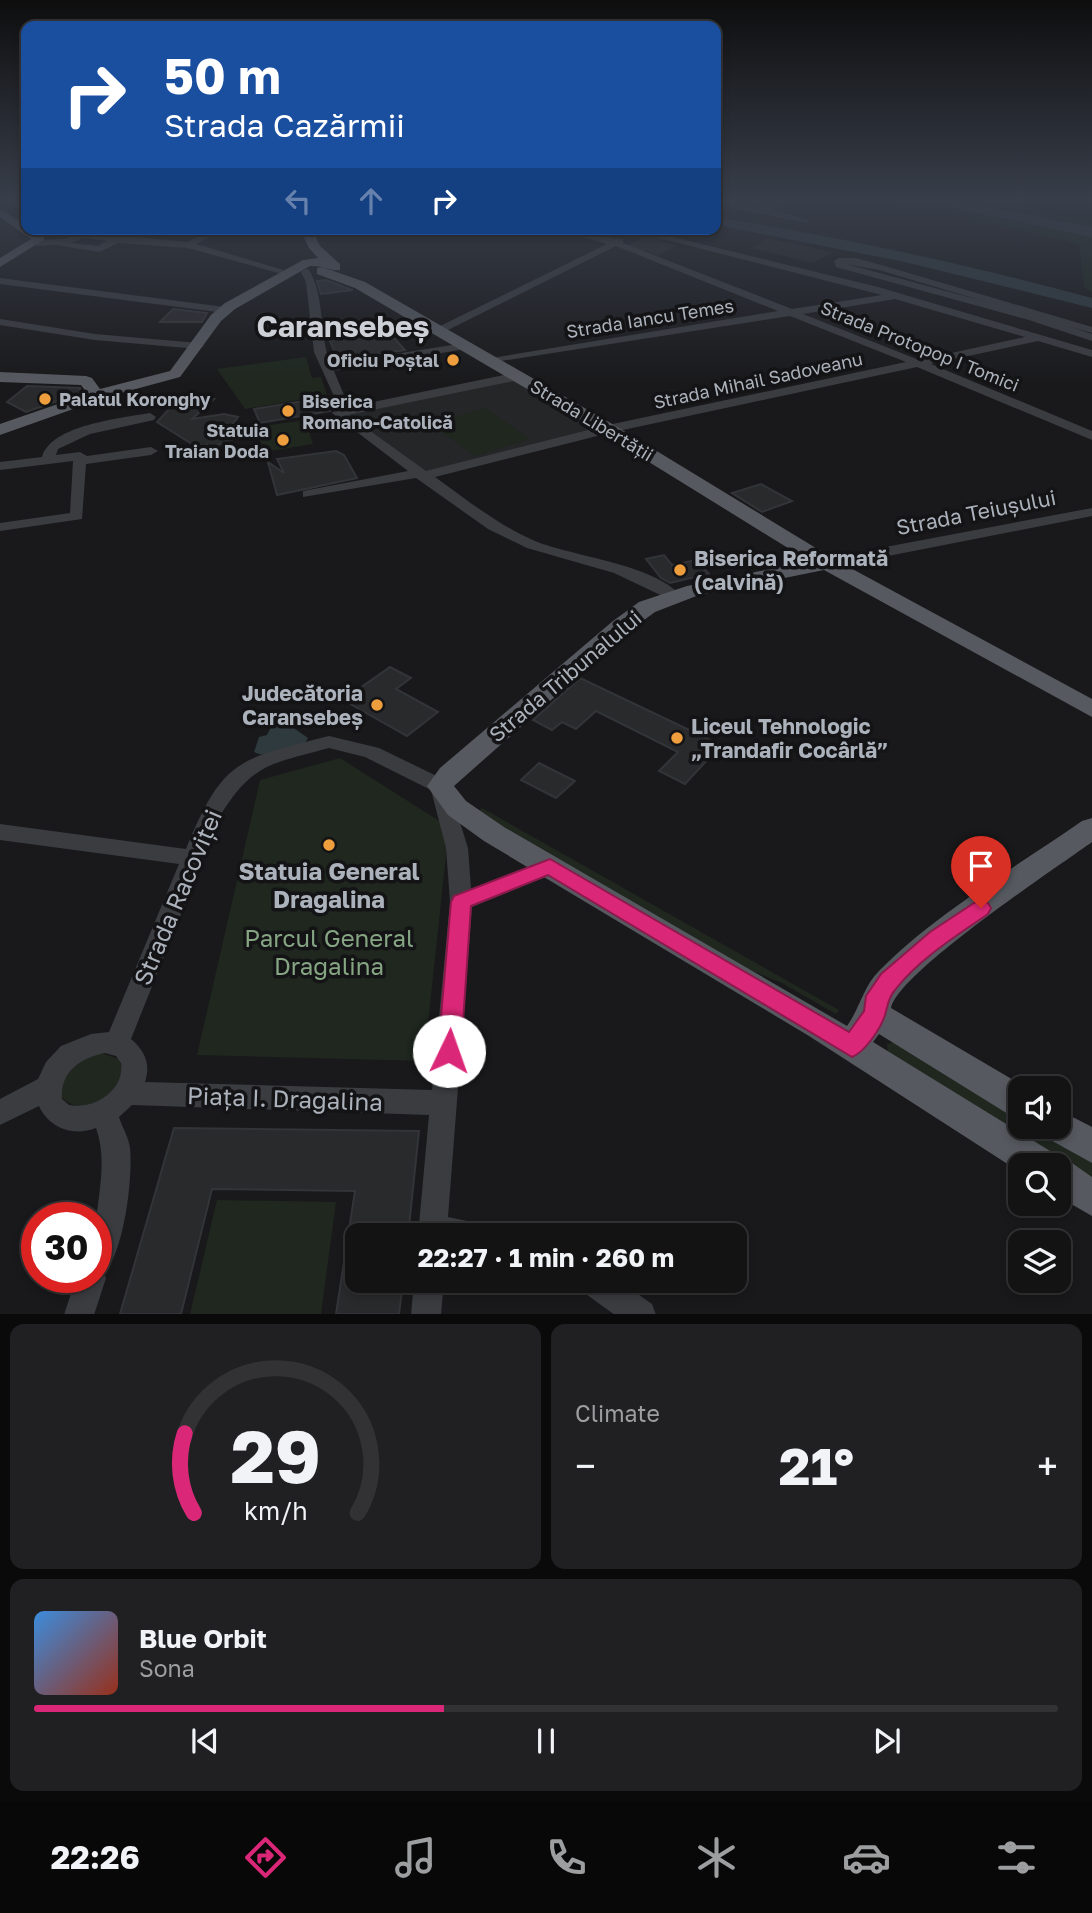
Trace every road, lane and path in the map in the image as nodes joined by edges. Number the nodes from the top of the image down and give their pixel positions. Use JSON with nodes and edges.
{"nodes":[{"id":1,"x":243,"y":261,"type":"edge"},
{"id":2,"x":316,"y":261,"type":"edge"},
{"id":3,"x":579,"y":261,"type":"edge"},
{"id":4,"x":662,"y":261,"type":"edge"},
{"id":5,"x":691,"y":261,"type":"dead end"},
{"id":6,"x":766,"y":261,"type":"edge"},
{"id":7,"x":839,"y":261,"type":"edge"},
{"id":8,"x":856,"y":261,"type":"edge"},
{"id":9,"x":316,"y":268,"type":"junction"},
{"id":10,"x":679,"y":268,"type":"junction"},
{"id":11,"x":286,"y":274,"type":"junction"},
{"id":12,"x":0,"y":281,"type":"edge"},
{"id":13,"x":354,"y":282,"type":"joint"},
{"id":14,"x":897,"y":295,"type":"junction"},
{"id":15,"x":225,"y":310,"type":"junction"},
{"id":16,"x":793,"y":314,"type":"junction"},
{"id":17,"x":0,"y":322,"type":"edge"},
{"id":18,"x":1092,"y":330,"type":"edge"},
{"id":19,"x":438,"y":331,"type":"junction"},
{"id":20,"x":1038,"y":338,"type":"junction"},
{"id":21,"x":1092,"y":338,"type":"edge"},
{"id":22,"x":198,"y":346,"type":"junction"},
{"id":23,"x":465,"y":346,"type":"junction"},
{"id":24,"x":1092,"y":354,"type":"edge"},
{"id":25,"x":492,"y":361,"type":"junction"},
{"id":26,"x":920,"y":364,"type":"junction"},
{"id":27,"x":329,"y":368,"type":"junction"},
{"id":28,"x":519,"y":376,"type":"junction"},
{"id":29,"x":0,"y":377,"type":"edge"},
{"id":30,"x":92,"y":397,"type":"junction"},
{"id":31,"x":338,"y":413,"type":"junction"},
{"id":32,"x":150,"y":417,"type":"dead end"},
{"id":33,"x":608,"y":429,"type":"junction"},
{"id":34,"x":0,"y":430,"type":"edge"},
{"id":35,"x":1092,"y":436,"type":"edge"},
{"id":36,"x":151,"y":451,"type":"dead end"},
{"id":37,"x":80,"y":459,"type":"junction"},
{"id":38,"x":48,"y":460,"type":"junction"},
{"id":39,"x":0,"y":466,"type":"edge"},
{"id":40,"x":420,"y":474,"type":"junction"},
{"id":41,"x":308,"y":494,"type":"dead end"},
{"id":42,"x":1092,"y":512,"type":"edge"},
{"id":43,"x":0,"y":527,"type":"edge"},
{"id":44,"x":827,"y":563,"type":"junction"},
{"id":45,"x":673,"y":596,"type":"junction"},
{"id":46,"x":1092,"y":709,"type":"edge"},
{"id":47,"x":440,"y":786,"type":"junction"},
{"id":48,"x":1092,"y":828,"type":"edge"},
{"id":49,"x":0,"y":832,"type":"edge"},
{"id":50,"x":193,"y":858,"type":"junction"},
{"id":51,"x":550,"y":866,"type":"junction"},
{"id":52,"x":461,"y":902,"type":"junction"},
{"id":53,"x":874,"y":1014,"type":"junction"},
{"id":54,"x":117,"y":1044,"type":"junction"},
{"id":55,"x":852,"y":1046,"type":"junction"},
{"id":56,"x":47,"y":1088,"type":"junction"},
{"id":57,"x":127,"y":1093,"type":"junction"},
{"id":58,"x":1008,"y":1095,"type":"edge"},
{"id":59,"x":443,"y":1103,"type":"junction"},
{"id":60,"x":0,"y":1113,"type":"edge"},
{"id":61,"x":104,"y":1113,"type":"junction"},
{"id":62,"x":1071,"y":1133,"type":"edge"},
{"id":63,"x":1092,"y":1146,"type":"edge"},
{"id":64,"x":1021,"y":1153,"type":"edge"},
{"id":65,"x":1071,"y":1184,"type":"edge"},
{"id":66,"x":1092,"y":1198,"type":"edge"},
{"id":67,"x":112,"y":1214,"type":"edge"},
{"id":68,"x":434,"y":1223,"type":"edge"},
{"id":69,"x":87,"y":1293,"type":"edge"},
{"id":70,"x":428,"y":1293,"type":"edge"},
{"id":71,"x":611,"y":1293,"type":"edge"},
{"id":72,"x":79,"y":1314,"type":"edge"},
{"id":73,"x":426,"y":1314,"type":"edge"},
{"id":74,"x":641,"y":1314,"type":"edge"}],
"edges":[{"from":1,"to":11,"type":"street"},
{"from":2,"to":9,"type":"main road"},
{"from":3,"to":19,"type":"street"},
{"from":4,"to":10,"type":"street","name":"Strada Protopop I Tomici"},
{"from":5,"to":10,"type":"street"},
{"from":6,"to":14,"type":"street"},
{"from":7,"to":21,"type":"street"},
{"from":8,"to":18,"type":"street"},
{"from":9,"to":11,"type":"main road"},
{"from":9,"to":13,"type":"main road","name":"Strada Libertății"},
{"from":9,"to":27,"type":"street"},
{"from":10,"to":16,"type":"street","name":"Strada Protopop I Tomici"},
{"from":11,"to":15,"type":"main road"},
{"from":12,"to":15,"type":"street"},
{"from":13,"to":19,"type":"main road","name":"Strada Libertății"},
{"from":14,"to":16,"type":"street","name":"Strada Iancu Temes"},
{"from":14,"to":20,"type":"street"},
{"from":15,"to":22,"type":"main road"},
{"from":16,"to":25,"type":"street","name":"Strada Iancu Temes"},
{"from":16,"to":26,"type":"street","name":"Strada Protopop I Tomici"},
{"from":17,"to":22,"type":"street"},
{"from":19,"to":23,"type":"main road","name":"Strada Libertății"},
{"from":20,"to":24,"type":"street"},
{"from":20,"to":26,"type":"street","name":"Strada Mihail Sadoveanu"},
{"from":22,"to":30,"type":"main road"},
{"from":23,"to":25,"type":"main road","name":"Strada Libertății"},
{"from":23,"to":27,"type":"street"},
{"from":25,"to":28,"type":"main road","name":"Strada Libertății"},
{"from":26,"to":33,"type":"street","name":"Strada Mihail Sadoveanu"},
{"from":26,"to":35,"type":"street","name":"Strada Protopop I Tomici"},
{"from":27,"to":31,"type":"street"},
{"from":28,"to":31,"type":"street"},
{"from":28,"to":33,"type":"main road","name":"Strada Libertății"},
{"from":29,"to":30,"type":"main road"},
{"from":30,"to":34,"type":"main road"},
{"from":31,"to":40,"type":"street"},
{"from":32,"to":38,"type":"street"},
{"from":33,"to":40,"type":"street","name":"Strada Mihail Sadoveanu"},
{"from":33,"to":44,"type":"main road","name":"Strada Libertății"},
{"from":36,"to":37,"type":"street"},
{"from":37,"to":38,"type":"street"},
{"from":37,"to":43,"type":"street"},
{"from":38,"to":39,"type":"street"},
{"from":40,"to":41,"type":"street","name":"Strada Mihail Sadoveanu"},
{"from":40,"to":45,"type":"street"},
{"from":42,"to":44,"type":"street","name":"Strada Teiușului"},
{"from":44,"to":45,"type":"main road","name":"Strada Tribunalului"},
{"from":44,"to":46,"type":"main road","name":"Strada Libertății"},
{"from":45,"to":47,"type":"main road","name":"Strada Tribunalului"},
{"from":47,"to":50,"type":"street","name":"Strada Racoviței"},
{"from":47,"to":51,"type":"main road"},
{"from":47,"to":52,"type":"street"},
{"from":48,"to":53,"type":"main road"},
{"from":49,"to":50,"type":"street"},
{"from":50,"to":54,"type":"street","name":"Strada Racoviței"},
{"from":51,"to":52,"type":"street"},
{"from":51,"to":55,"type":"main road"},
{"from":52,"to":59,"type":"street"},
{"from":53,"to":55,"type":"main road"},
{"from":53,"to":58,"type":"main road"},
{"from":54,"to":56,"type":"street"},
{"from":54,"to":57,"type":"street"},
{"from":55,"to":64,"type":"main road"},
{"from":56,"to":60,"type":"street"},
{"from":56,"to":61,"type":"street"},
{"from":57,"to":59,"type":"street","name":"Piața I. Dragalina"},
{"from":57,"to":61,"type":"street"},
{"from":59,"to":68,"type":"street"},
{"from":61,"to":67,"type":"street"},
{"from":62,"to":63,"type":"main road"},
{"from":65,"to":66,"type":"main road"},
{"from":69,"to":72,"type":"street"},
{"from":70,"to":73,"type":"street"},
{"from":71,"to":74,"type":"street"}]}
